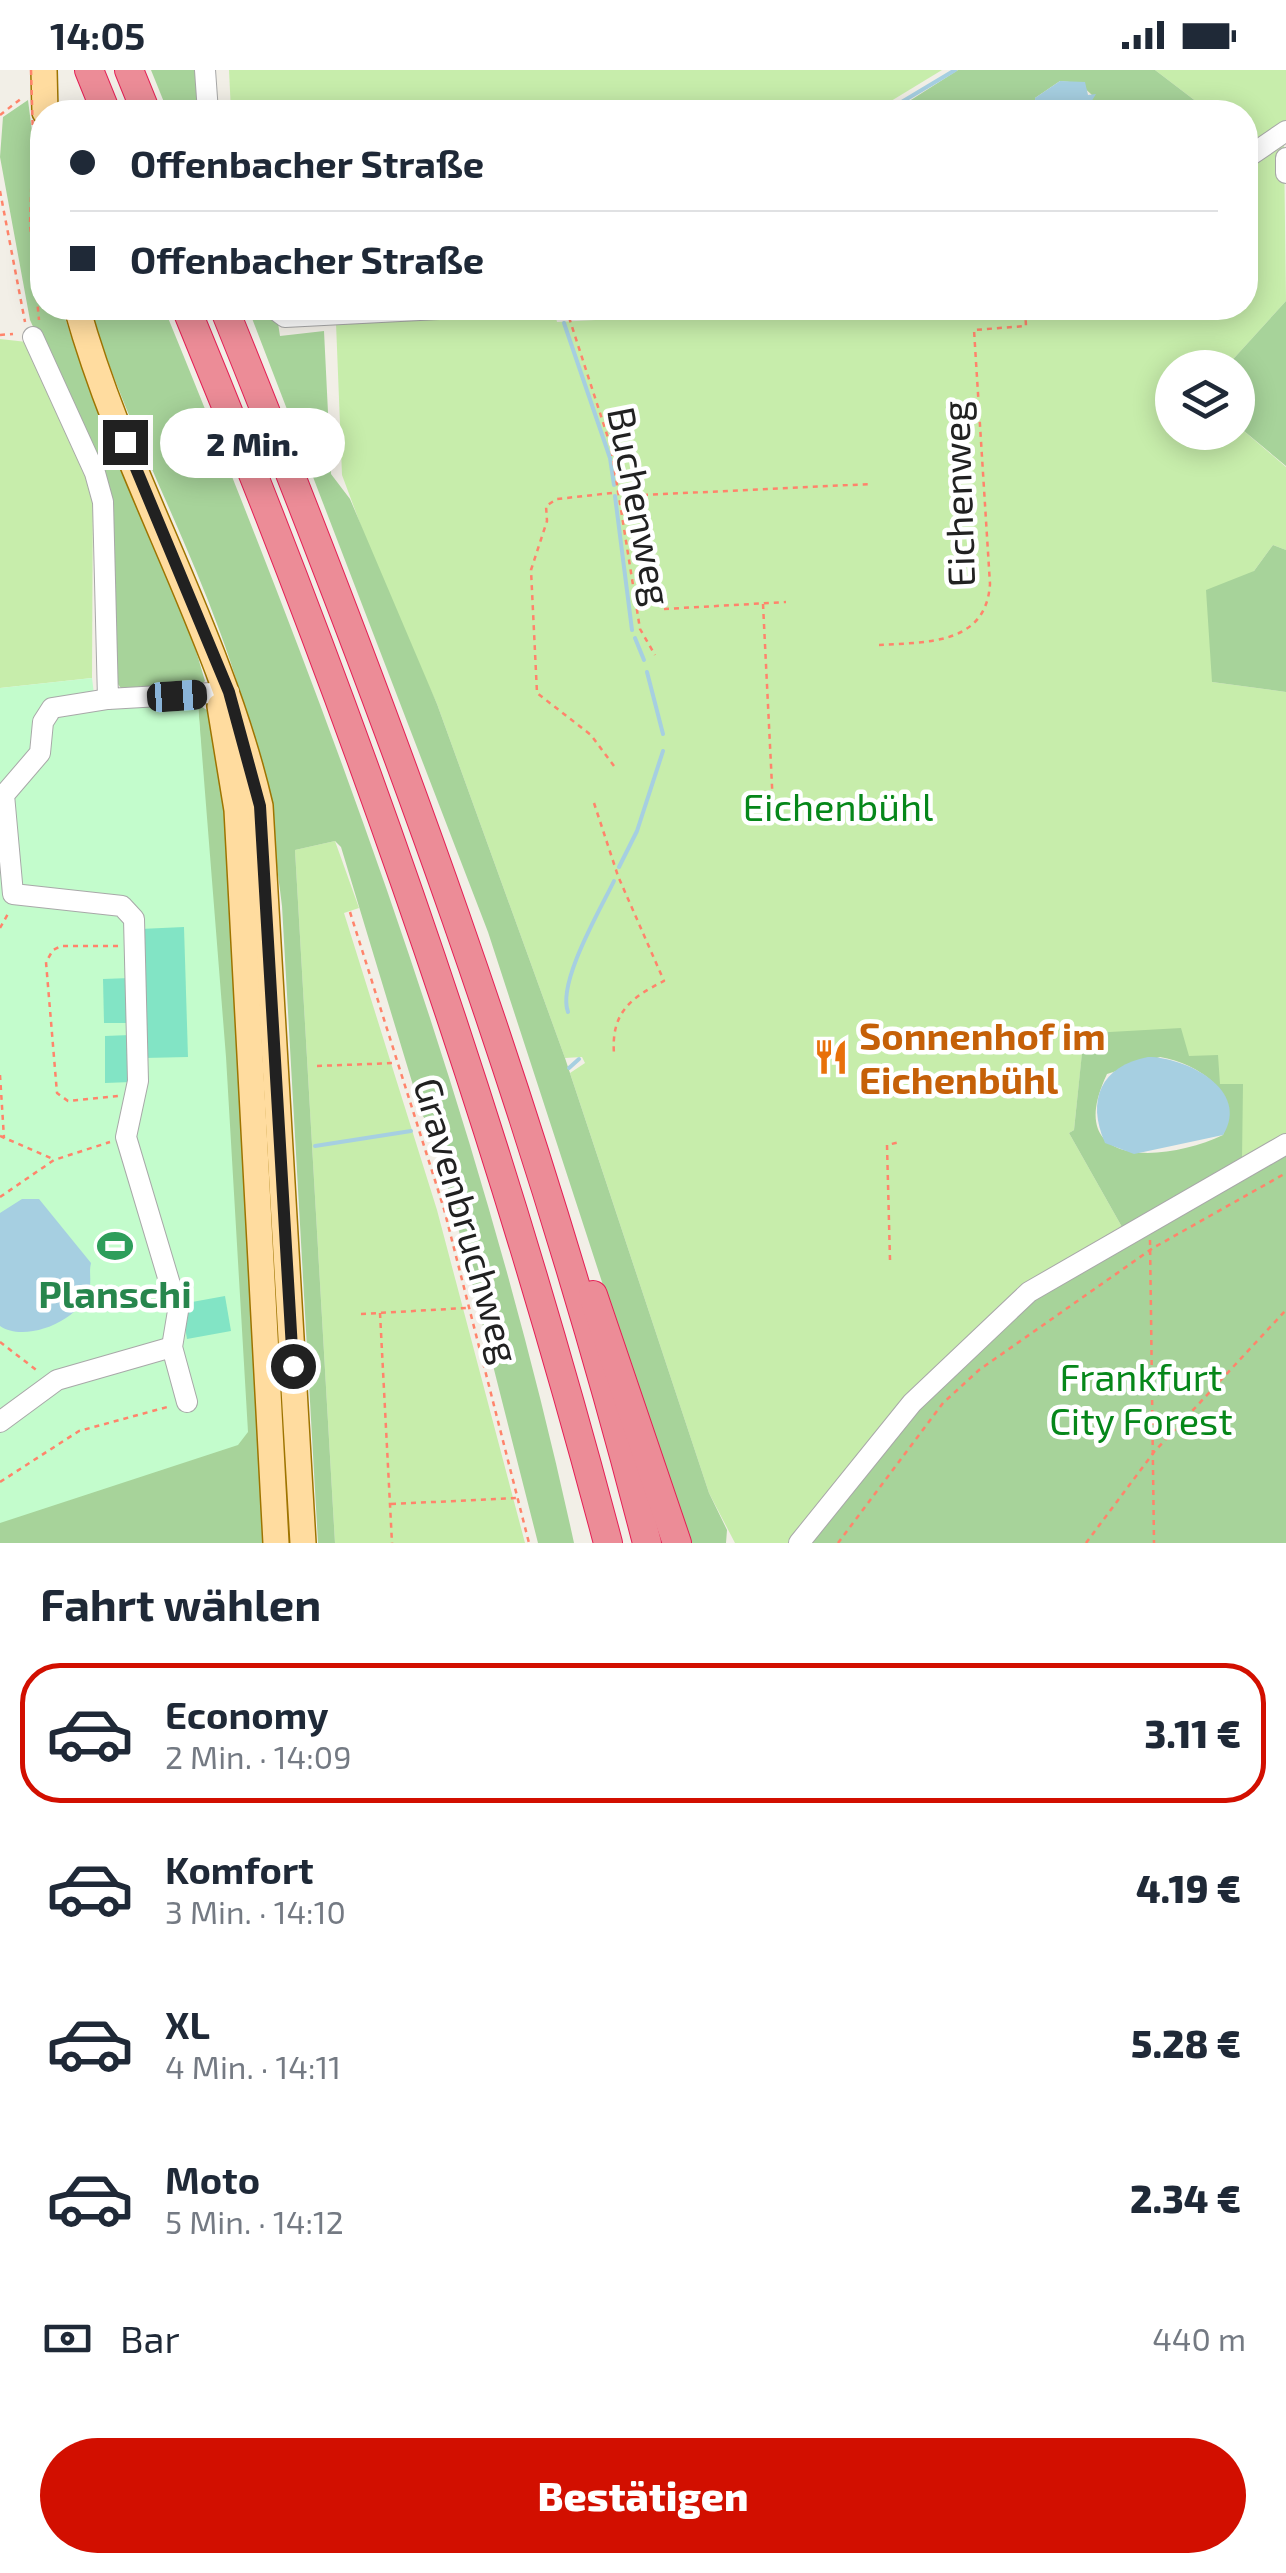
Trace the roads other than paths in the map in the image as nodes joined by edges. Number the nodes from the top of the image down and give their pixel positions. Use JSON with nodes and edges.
{"nodes":[{"id":1,"x":42,"y":70,"type":"edge"},
{"id":2,"x":89,"y":70,"type":"edge"},
{"id":3,"x":128,"y":70,"type":"edge"},
{"id":4,"x":205,"y":70,"type":"edge"},
{"id":5,"x":44,"y":100,"type":"edge"},
{"id":6,"x":101,"y":100,"type":"edge"},
{"id":7,"x":141,"y":100,"type":"edge"},
{"id":8,"x":207,"y":100,"type":"edge"},
{"id":9,"x":1286,"y":132,"type":"edge"},
{"id":10,"x":1258,"y":150,"type":"edge"},
{"id":11,"x":1286,"y":158,"type":"edge"},
{"id":12,"x":1286,"y":173,"type":"edge"},
{"id":13,"x":81,"y":320,"type":"edge"},
{"id":14,"x":191,"y":320,"type":"edge"},
{"id":15,"x":229,"y":320,"type":"edge"},
{"id":16,"x":30,"y":335,"type":"road end"},
{"id":17,"x":222,"y":687,"type":"junction"},
{"id":18,"x":108,"y":699,"type":"junction"},
{"id":19,"x":1286,"y":1144,"type":"edge"},
{"id":20,"x":545,"y":1184,"type":"junction"},
{"id":21,"x":544,"y":1318,"type":"junction"},
{"id":22,"x":172,"y":1348,"type":"junction"},
{"id":23,"x":187,"y":1402,"type":"road end"},
{"id":24,"x":0,"y":1422,"type":"edge"},
{"id":25,"x":276,"y":1543,"type":"edge"},
{"id":26,"x":303,"y":1543,"type":"edge"},
{"id":27,"x":589,"y":1543,"type":"edge"},
{"id":28,"x":608,"y":1543,"type":"edge"},
{"id":29,"x":647,"y":1543,"type":"edge"},
{"id":30,"x":677,"y":1543,"type":"edge"},
{"id":31,"x":799,"y":1543,"type":"edge"}],
"edges":[{"from":1,"to":5,"type":"main road"},
{"from":2,"to":6,"type":"highway"},
{"from":3,"to":7,"type":"highway"},
{"from":4,"to":8,"type":"street"},
{"from":9,"to":10,"type":"street"},
{"from":11,"to":12,"type":"street"},
{"from":13,"to":17,"type":"main road"},
{"from":14,"to":21,"type":"highway"},
{"from":15,"to":20,"type":"highway"},
{"from":16,"to":18,"type":"street"},
{"from":17,"to":18,"type":"street"},
{"from":17,"to":25,"type":"main road"},
{"from":17,"to":26,"type":"main road"},
{"from":18,"to":22,"type":"street"},
{"from":19,"to":31,"type":"street"},
{"from":20,"to":29,"type":"highway"},
{"from":20,"to":30,"type":"highway"},
{"from":21,"to":27,"type":"highway"},
{"from":21,"to":28,"type":"highway"},
{"from":22,"to":23,"type":"street"},
{"from":22,"to":24,"type":"street"}]}
